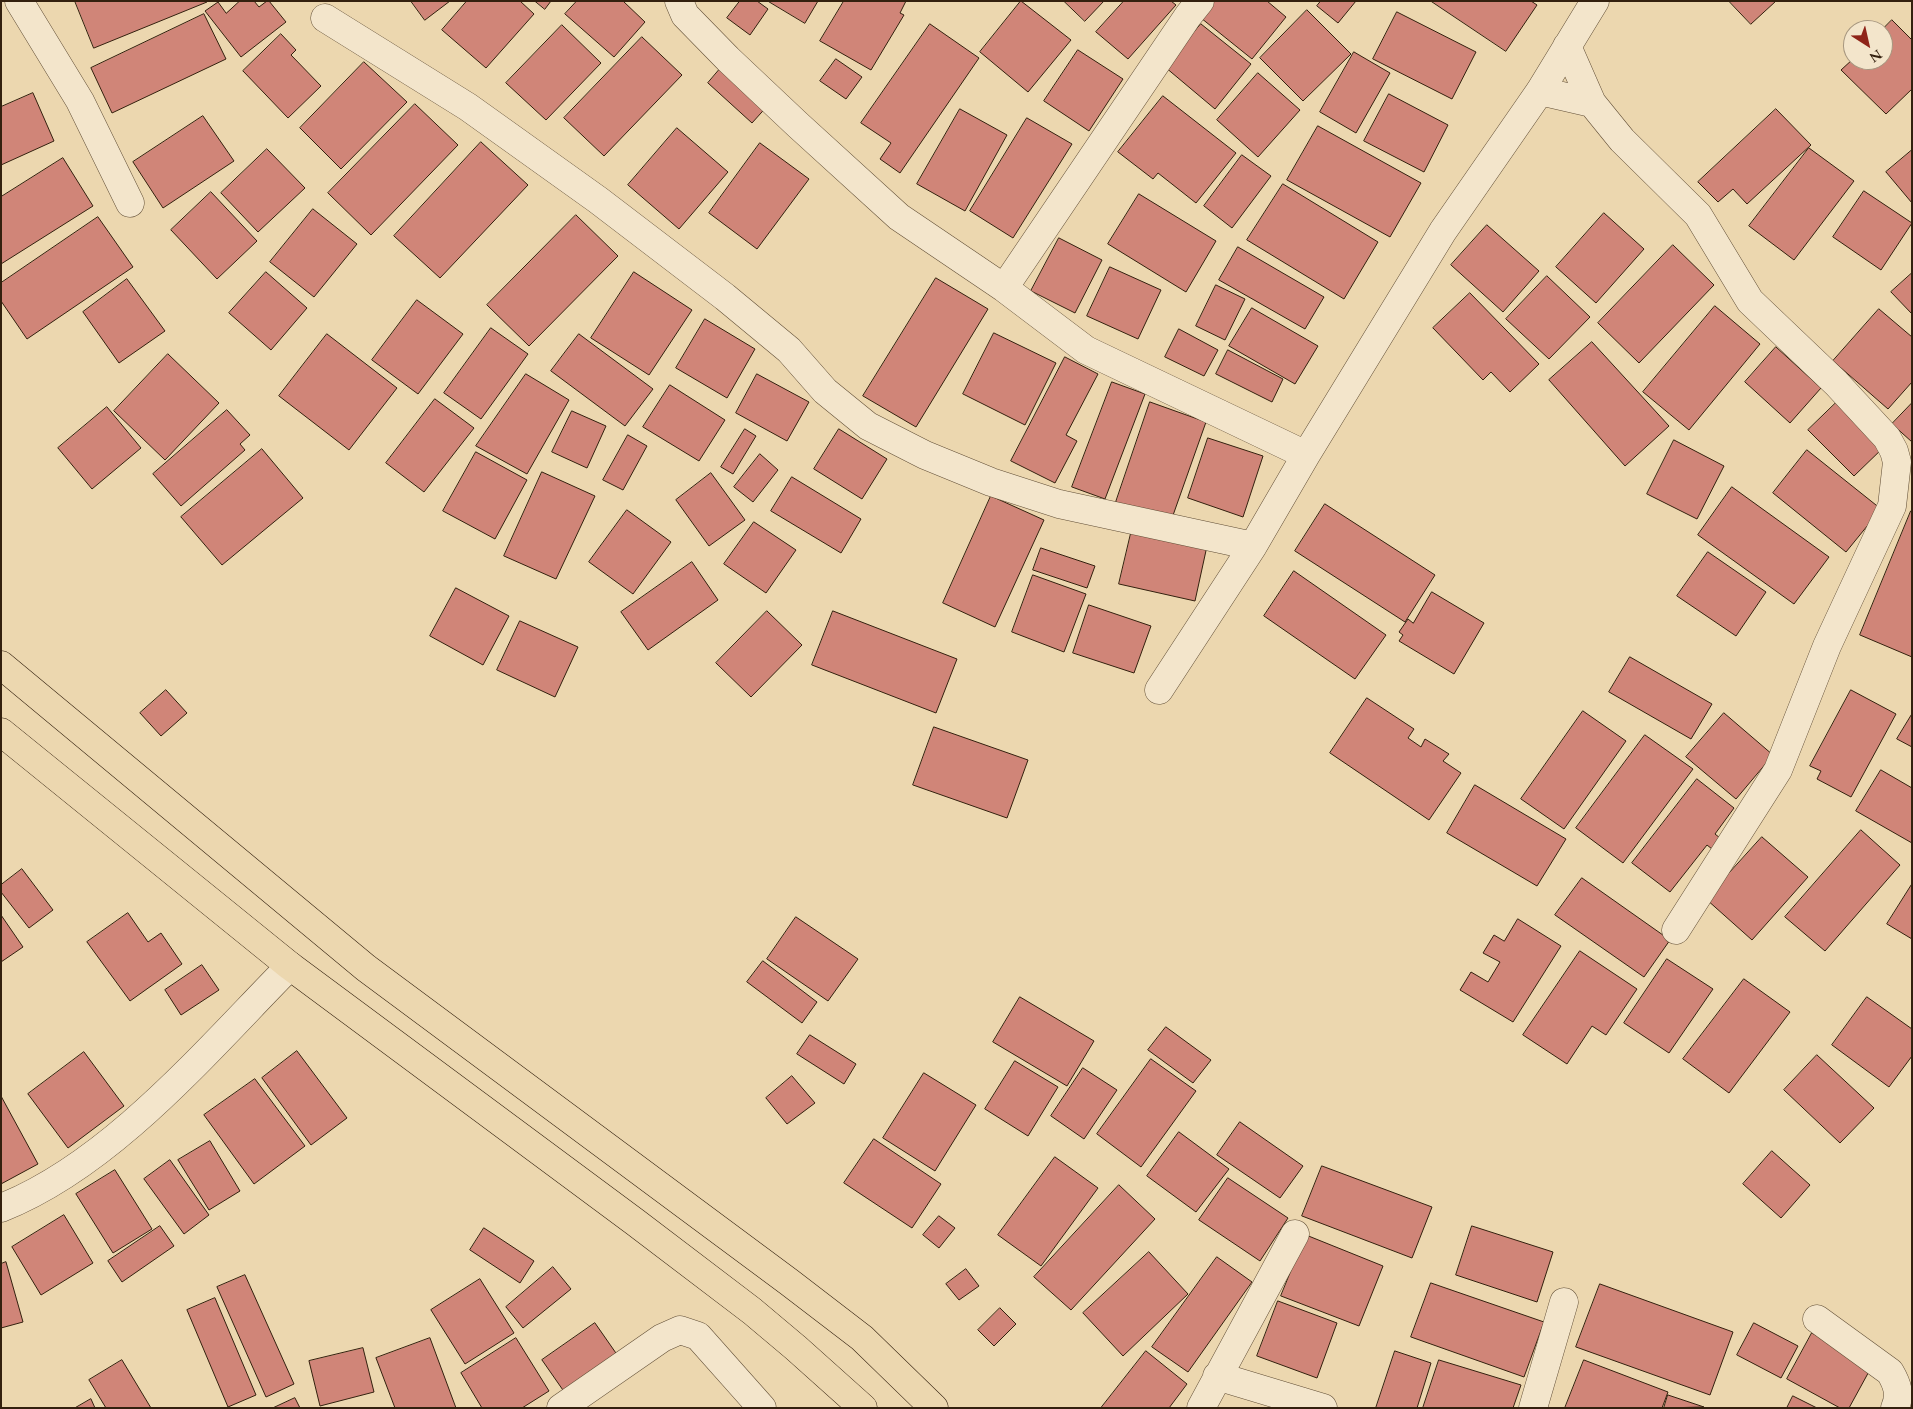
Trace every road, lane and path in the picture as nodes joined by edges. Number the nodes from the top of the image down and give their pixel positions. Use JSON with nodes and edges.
{"nodes":[{"id":1,"x":19,"y":1,"type":"edge"},
{"id":2,"x":679,"y":1,"type":"edge"},
{"id":3,"x":1595,"y":1,"type":"edge"},
{"id":4,"x":1188,"y":6,"type":"edge"},
{"id":5,"x":325,"y":18,"type":"dead end"},
{"id":6,"x":1567,"y":46,"type":"junction"},
{"id":7,"x":1540,"y":91,"type":"junction"},
{"id":8,"x":1592,"y":103,"type":"junction"},
{"id":9,"x":130,"y":203,"type":"dead end"},
{"id":10,"x":1004,"y":288,"type":"junction"},
{"id":11,"x":1306,"y":455,"type":"junction"},
{"id":12,"x":1253,"y":546,"type":"junction"},
{"id":13,"x":1,"y":665,"type":"edge"},
{"id":14,"x":1159,"y":690,"type":"dead end"},
{"id":15,"x":1,"y":732,"type":"edge"},
{"id":16,"x":1676,"y":930,"type":"dead end"},
{"id":17,"x":290,"y":966,"type":"junction"},
{"id":18,"x":1,"y":1208,"type":"edge"},
{"id":19,"x":1295,"y":1234,"type":"dead end"},
{"id":20,"x":1564,"y":1302,"type":"dead end"},
{"id":21,"x":1817,"y":1319,"type":"dead end"},
{"id":22,"x":1217,"y":1376,"type":"junction"},
{"id":23,"x":561,"y":1408,"type":"edge"},
{"id":24,"x":762,"y":1408,"type":"edge"},
{"id":25,"x":863,"y":1408,"type":"edge"},
{"id":26,"x":934,"y":1408,"type":"edge"},
{"id":27,"x":1201,"y":1408,"type":"edge"},
{"id":28,"x":1323,"y":1408,"type":"edge"},
{"id":29,"x":1534,"y":1408,"type":"edge"},
{"id":30,"x":1895,"y":1408,"type":"edge"}],
"edges":[{"from":1,"to":9,"type":"street"},
{"from":2,"to":10,"type":"street"},
{"from":3,"to":6,"type":"street"},
{"from":4,"to":10,"type":"street"},
{"from":5,"to":12,"type":"street"},
{"from":6,"to":7,"type":"street"},
{"from":6,"to":8,"type":"street"},
{"from":7,"to":8,"type":"street"},
{"from":7,"to":11,"type":"street"},
{"from":8,"to":16,"type":"street"},
{"from":10,"to":11,"type":"street"},
{"from":11,"to":12,"type":"street"},
{"from":12,"to":14,"type":"street"},
{"from":13,"to":26,"type":"main road"},
{"from":15,"to":17,"type":"main road"},
{"from":17,"to":18,"type":"street"},
{"from":17,"to":25,"type":"main road"},
{"from":19,"to":22,"type":"street"},
{"from":20,"to":29,"type":"street"},
{"from":21,"to":30,"type":"street"},
{"from":22,"to":27,"type":"street"},
{"from":22,"to":28,"type":"street"},
{"from":23,"to":24,"type":"street"}]}
